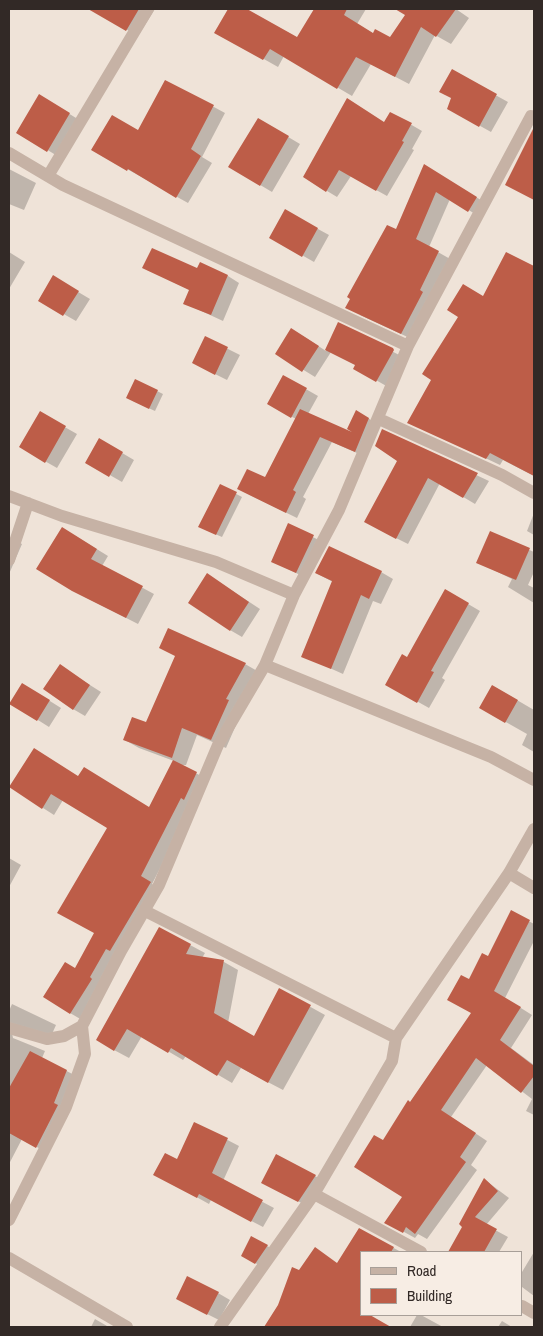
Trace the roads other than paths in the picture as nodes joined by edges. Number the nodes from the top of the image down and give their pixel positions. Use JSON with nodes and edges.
{"nodes":[{"id":1,"x":148,"y":9,"type":"edge"},
{"id":2,"x":534,"y":117,"type":"edge"},
{"id":3,"x":9,"y":154,"type":"edge"},
{"id":4,"x":48,"y":176,"type":"junction"},
{"id":5,"x":408,"y":346,"type":"junction"},
{"id":6,"x":379,"y":419,"type":"junction"},
{"id":7,"x":534,"y":493,"type":"edge"},
{"id":8,"x":9,"y":496,"type":"edge"},
{"id":9,"x":28,"y":503,"type":"junction"},
{"id":10,"x":9,"y":560,"type":"edge"},
{"id":11,"x":294,"y":595,"type":"junction"},
{"id":12,"x":265,"y":665,"type":"junction"},
{"id":13,"x":534,"y":780,"type":"edge"},
{"id":14,"x":534,"y":829,"type":"edge"},
{"id":15,"x":509,"y":873,"type":"junction"},
{"id":16,"x":534,"y":888,"type":"edge"},
{"id":17,"x":145,"y":911,"type":"junction"},
{"id":18,"x":82,"y":1026,"type":"junction"},
{"id":19,"x":9,"y":1028,"type":"edge"},
{"id":20,"x":396,"y":1038,"type":"junction"},
{"id":21,"x":314,"y":1194,"type":"junction"},
{"id":22,"x":9,"y":1220,"type":"edge"},
{"id":23,"x":420,"y":1251,"type":"edge"},
{"id":24,"x":9,"y":1258,"type":"edge"},
{"id":25,"x":523,"y":1307,"type":"edge"},
{"id":26,"x":534,"y":1313,"type":"edge"},
{"id":27,"x":127,"y":1327,"type":"edge"},
{"id":28,"x":220,"y":1327,"type":"edge"}],
"edges":[{"from":1,"to":4,"type":"street"},
{"from":2,"to":5,"type":"street"},
{"from":3,"to":4,"type":"street"},
{"from":4,"to":5,"type":"street"},
{"from":5,"to":6,"type":"street"},
{"from":6,"to":7,"type":"street"},
{"from":6,"to":11,"type":"street"},
{"from":8,"to":9,"type":"street"},
{"from":9,"to":10,"type":"street"},
{"from":9,"to":11,"type":"street"},
{"from":11,"to":12,"type":"street"},
{"from":12,"to":13,"type":"street"},
{"from":12,"to":17,"type":"street"},
{"from":14,"to":15,"type":"street"},
{"from":15,"to":16,"type":"street"},
{"from":15,"to":20,"type":"street"},
{"from":17,"to":18,"type":"street"},
{"from":17,"to":20,"type":"street"},
{"from":18,"to":19,"type":"street"},
{"from":18,"to":22,"type":"street"},
{"from":20,"to":21,"type":"street"},
{"from":21,"to":23,"type":"street"},
{"from":21,"to":28,"type":"street"},
{"from":24,"to":27,"type":"street"},
{"from":25,"to":26,"type":"street"}]}
